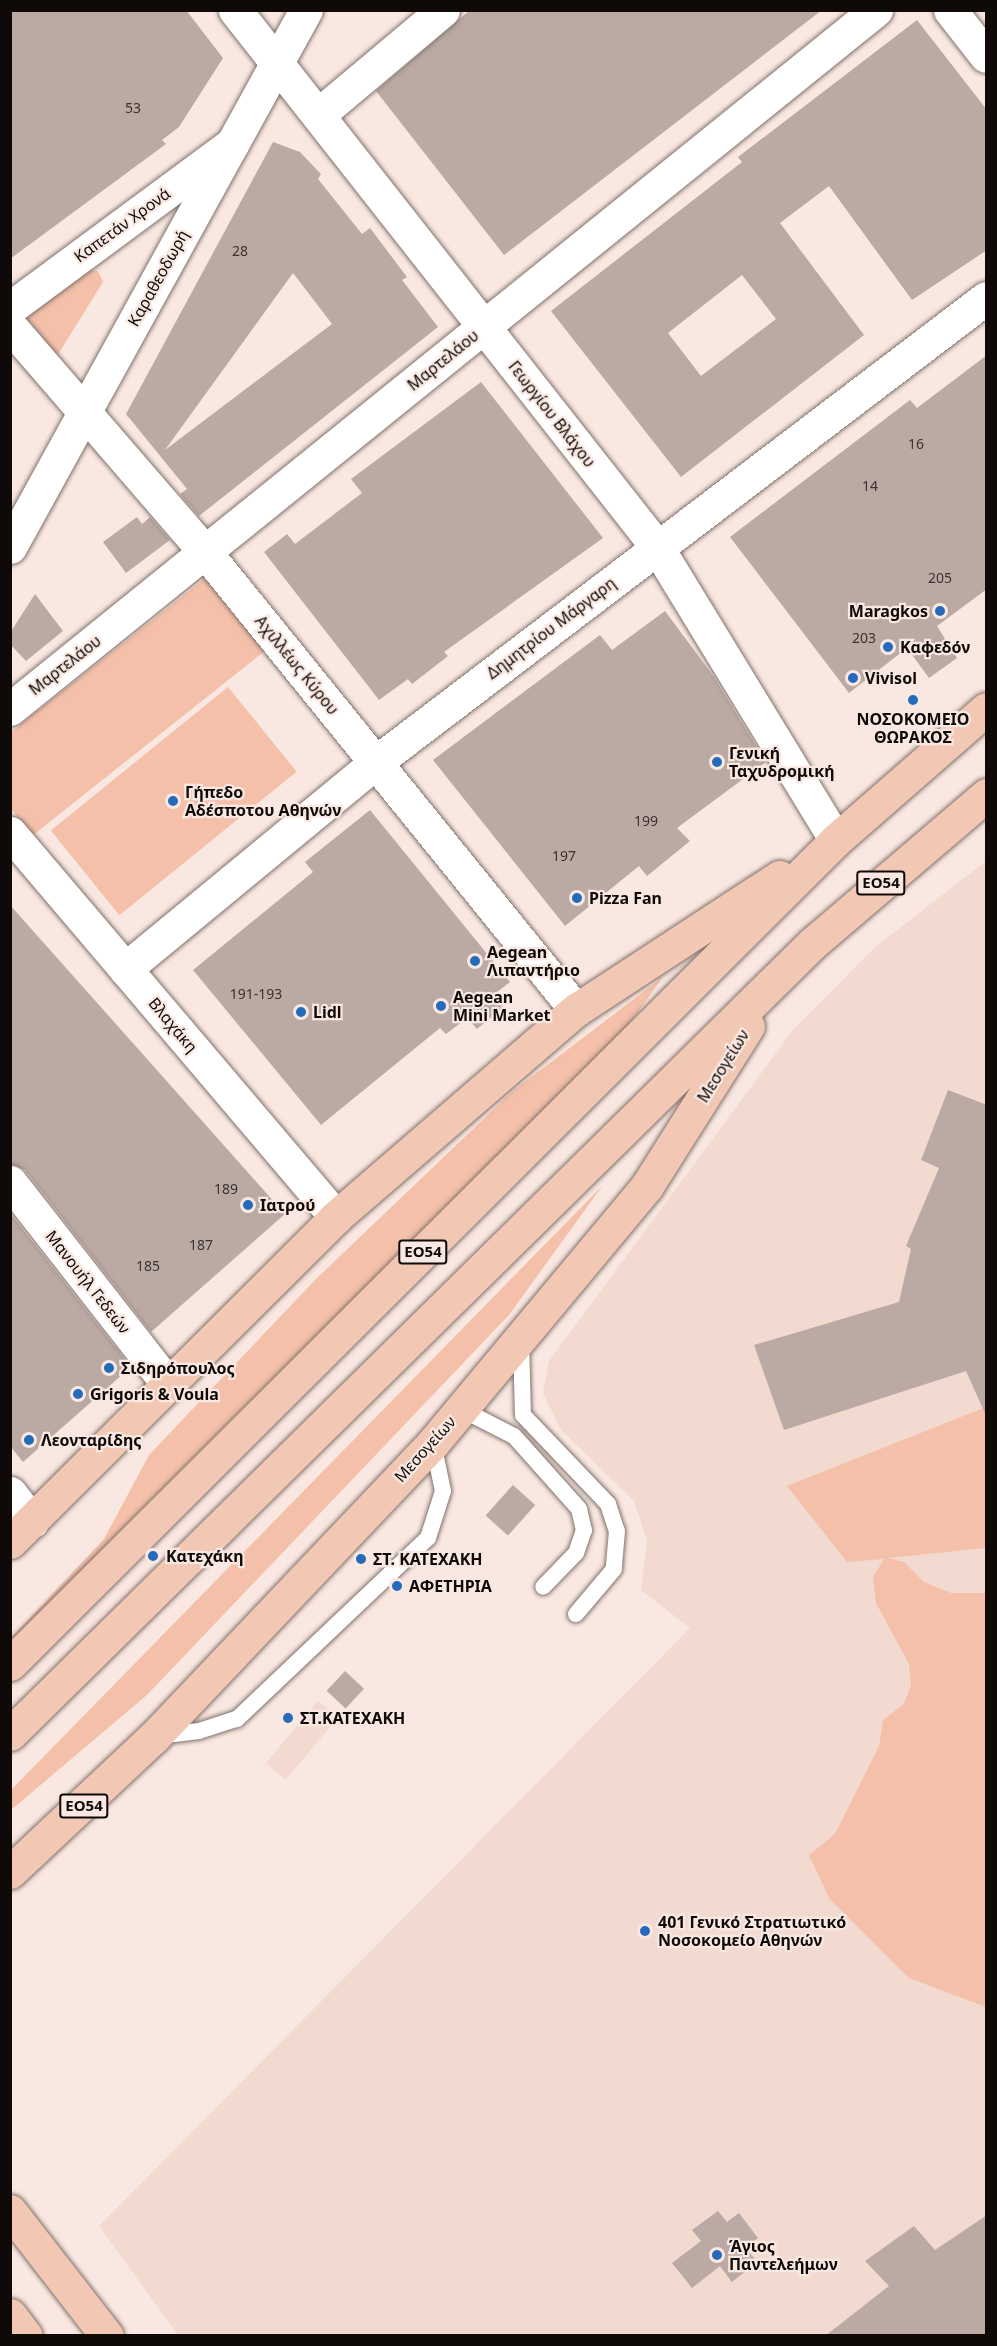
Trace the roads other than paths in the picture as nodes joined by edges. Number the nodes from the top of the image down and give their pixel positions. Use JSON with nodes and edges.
{"nodes":[{"id":1,"x":235,"y":10,"type":"edge"},
{"id":2,"x":306,"y":10,"type":"edge"},
{"id":3,"x":443,"y":10,"type":"edge"},
{"id":4,"x":876,"y":10,"type":"edge"},
{"id":5,"x":950,"y":10,"type":"edge"},
{"id":6,"x":987,"y":56,"type":"edge"},
{"id":7,"x":278,"y":64,"type":"junction"},
{"id":8,"x":318,"y":115,"type":"junction"},
{"id":9,"x":234,"y":143,"type":"junction"},
{"id":10,"x":987,"y":298,"type":"edge"},
{"id":11,"x":10,"y":308,"type":"edge"},
{"id":12,"x":10,"y":326,"type":"edge"},
{"id":13,"x":484,"y":327,"type":"junction"},
{"id":14,"x":82,"y":412,"type":"junction"},
{"id":15,"x":10,"y":547,"type":"edge"},
{"id":16,"x":657,"y":547,"type":"junction"},
{"id":17,"x":206,"y":553,"type":"junction"},
{"id":18,"x":10,"y":709,"type":"edge"},
{"id":19,"x":987,"y":709,"type":"edge"},
{"id":20,"x":376,"y":762,"type":"junction"},
{"id":21,"x":987,"y":795,"type":"edge"},
{"id":22,"x":10,"y":833,"type":"edge"},
{"id":23,"x":836,"y":840,"type":"junction"},
{"id":24,"x":125,"y":969,"type":"junction"},
{"id":25,"x":780,"y":976,"type":"junction"},
{"id":26,"x":576,"y":1010,"type":"junction"},
{"id":27,"x":10,"y":1182,"type":"edge"},
{"id":28,"x":336,"y":1217,"type":"junction"},
{"id":29,"x":521,"y":1337,"type":"junction"},
{"id":30,"x":167,"y":1383,"type":"junction"},
{"id":31,"x":461,"y":1409,"type":"junction"},
{"id":32,"x":433,"y":1443,"type":"junction"},
{"id":33,"x":10,"y":1493,"type":"edge"},
{"id":34,"x":21,"y":1531,"type":"edge"},
{"id":35,"x":543,"y":1587,"type":"dead end"},
{"id":36,"x":576,"y":1614,"type":"dead end"},
{"id":37,"x":10,"y":1664,"type":"edge"},
{"id":38,"x":10,"y":1734,"type":"edge"},
{"id":39,"x":154,"y":1737,"type":"junction"},
{"id":40,"x":10,"y":1872,"type":"edge"},
{"id":41,"x":10,"y":2211,"type":"edge"},
{"id":42,"x":10,"y":2315,"type":"edge"},
{"id":43,"x":26,"y":2336,"type":"edge"},
{"id":44,"x":107,"y":2336,"type":"edge"}],
"edges":[{"from":1,"to":7,"type":"street","name":"Γεωργίου Βλάχου"},
{"from":2,"to":7,"type":"street","name":"Καραθεοδωρή"},
{"from":3,"to":8,"type":"street"},
{"from":4,"to":13,"type":"street","name":"Μαρτελάου"},
{"from":5,"to":6,"type":"street"},
{"from":7,"to":8,"type":"street","name":"Γεωργίου Βλάχου"},
{"from":7,"to":9,"type":"street","name":"Καραθεοδωρή"},
{"from":8,"to":13,"type":"street","name":"Γεωργίου Βλάχου"},
{"from":9,"to":11,"type":"street","name":"Καπετάν Χρονά"},
{"from":9,"to":14,"type":"street","name":"Καραθεοδωρή"},
{"from":10,"to":16,"type":"street","name":"Δημητρίου Μάργαρη"},
{"from":12,"to":14,"type":"street","name":"Αχιλλέως Κύρου"},
{"from":13,"to":16,"type":"street","name":"Γεωργίου Βλάχου"},
{"from":13,"to":17,"type":"street","name":"Μαρτελάου"},
{"from":14,"to":15,"type":"street","name":"Καραθεοδωρή"},
{"from":14,"to":17,"type":"street","name":"Αχιλλέως Κύρου"},
{"from":16,"to":20,"type":"street","name":"Δημητρίου Μάργαρη"},
{"from":16,"to":23,"type":"street","name":"Γεωργίου Βλάχου"},
{"from":17,"to":18,"type":"street","name":"Μαρτελάου"},
{"from":17,"to":20,"type":"street","name":"Αχιλλέως Κύρου"},
{"from":19,"to":23,"type":"main road","number":"ΕΟ54"},
{"from":20,"to":24,"type":"street","name":"Δημητρίου Μάργαρη"},
{"from":20,"to":26,"type":"street","name":"Αχιλλέως Κύρου"},
{"from":21,"to":25,"type":"main road","name":"Μεσογείων","number":"ΕΟ54"},
{"from":22,"to":24,"type":"street","name":"Βλαχάκη"},
{"from":23,"to":26,"type":"main road","number":"ΕΟ54"},
{"from":23,"to":37,"type":"main road","number":"ΕΟ54"},
{"from":24,"to":28,"type":"street","name":"Βλαχάκη"},
{"from":25,"to":29,"type":"main road","name":"Μεσογείων","number":"ΕΟ54"},
{"from":25,"to":38,"type":"main road","name":"Μεσογείων","number":"ΕΟ54"},
{"from":26,"to":28,"type":"main road","number":"ΕΟ54"},
{"from":27,"to":30,"type":"street","name":"Μανουήλ Γεδεών"},
{"from":28,"to":30,"type":"main road","number":"ΕΟ54"},
{"from":29,"to":31,"type":"main road","name":"Μεσογείων","number":"ΕΟ54"},
{"from":29,"to":36,"type":"lane"},
{"from":30,"to":34,"type":"main road","number":"ΕΟ54"},
{"from":31,"to":32,"type":"main road","name":"Μεσογείων","number":"ΕΟ54"},
{"from":31,"to":35,"type":"lane"},
{"from":32,"to":39,"type":"main road","name":"Μεσογείων","number":"ΕΟ54"},
{"from":32,"to":39,"type":"lane"},
{"from":33,"to":34,"type":"street"},
{"from":39,"to":40,"type":"main road","name":"Μεσογείων","number":"ΕΟ54"},
{"from":41,"to":44,"type":"main road"},
{"from":42,"to":43,"type":"main road"}]}
